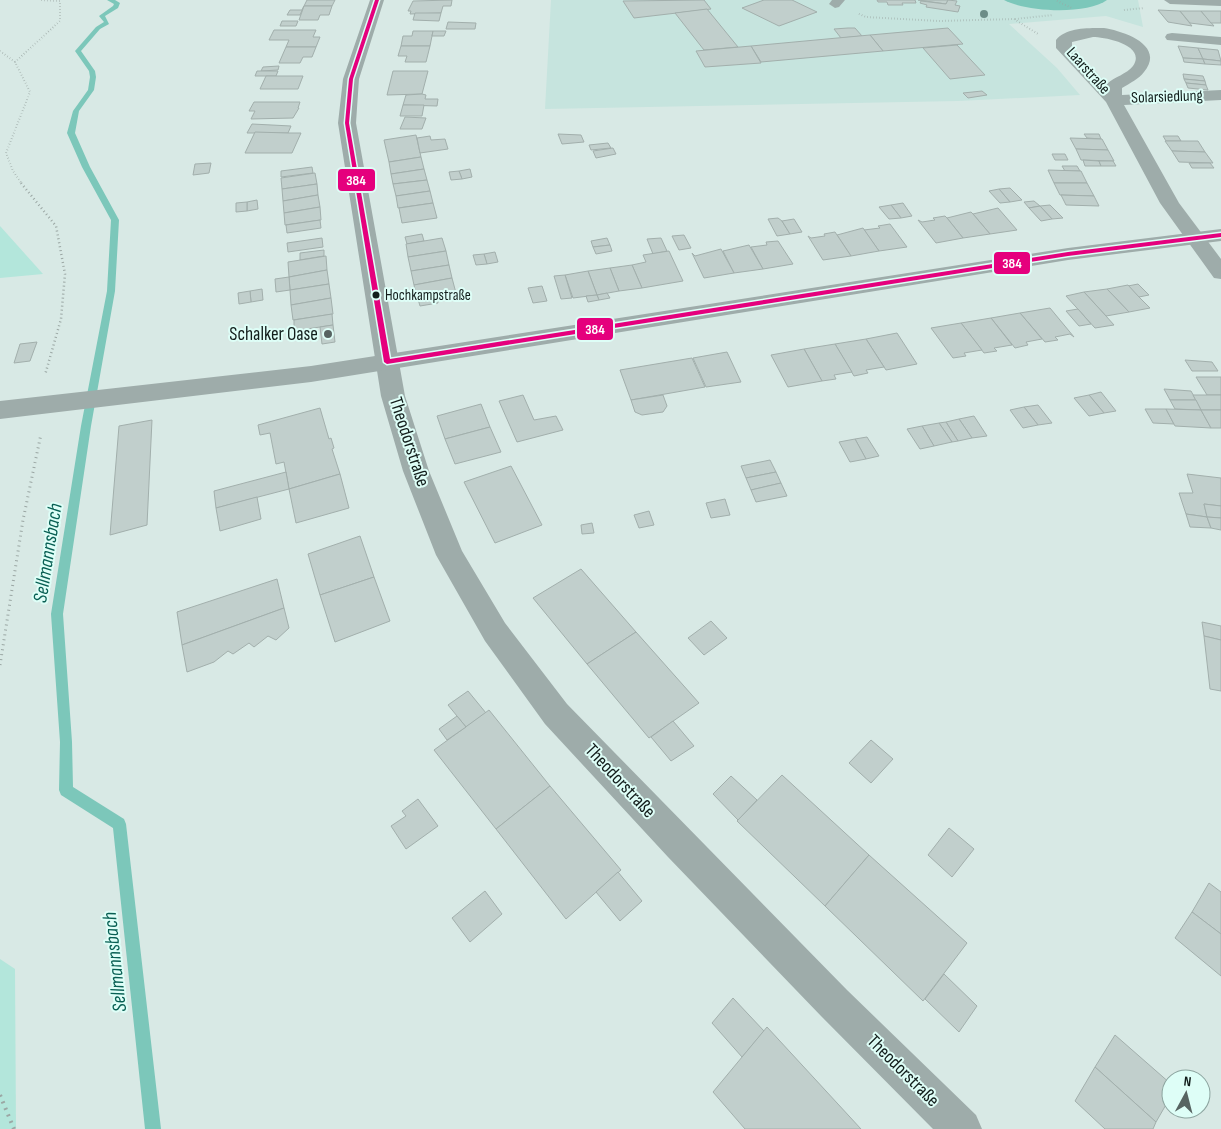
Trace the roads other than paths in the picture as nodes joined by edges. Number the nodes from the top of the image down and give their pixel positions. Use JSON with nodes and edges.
{"nodes":[{"id":1,"x":377,"y":0,"type":"edge"},
{"id":2,"x":1170,"y":0,"type":"edge"},
{"id":3,"x":1221,"y":2,"type":"edge"},
{"id":4,"x":1172,"y":37,"type":"dead end"},
{"id":5,"x":1221,"y":41,"type":"edge"},
{"id":6,"x":1221,"y":95,"type":"edge"},
{"id":7,"x":1113,"y":100,"type":"junction"},
{"id":8,"x":1221,"y":235,"type":"edge"},
{"id":9,"x":1194,"y":238,"type":"junction"},
{"id":10,"x":1221,"y":273,"type":"edge"},
{"id":11,"x":387,"y":362,"type":"junction"},
{"id":12,"x":0,"y":410,"type":"edge"},
{"id":13,"x":962,"y":1129,"type":"edge"}],
"edges":[{"from":1,"to":11,"type":"street","name":"Theodorstraße"},
{"from":2,"to":3,"type":"lane"},
{"from":4,"to":5,"type":"lane"},
{"from":6,"to":7,"type":"street","name":"Solarsiedlung"},
{"from":7,"to":7,"type":"street","name":"Laarstraße"},
{"from":7,"to":9,"type":"street","name":"Laarstraße"},
{"from":8,"to":9,"type":"street"},
{"from":9,"to":10,"type":"street","name":"Laarstraße"},
{"from":9,"to":11,"type":"street"},
{"from":11,"to":12,"type":"street"},
{"from":11,"to":13,"type":"street","name":"Theodorstraße"}]}
